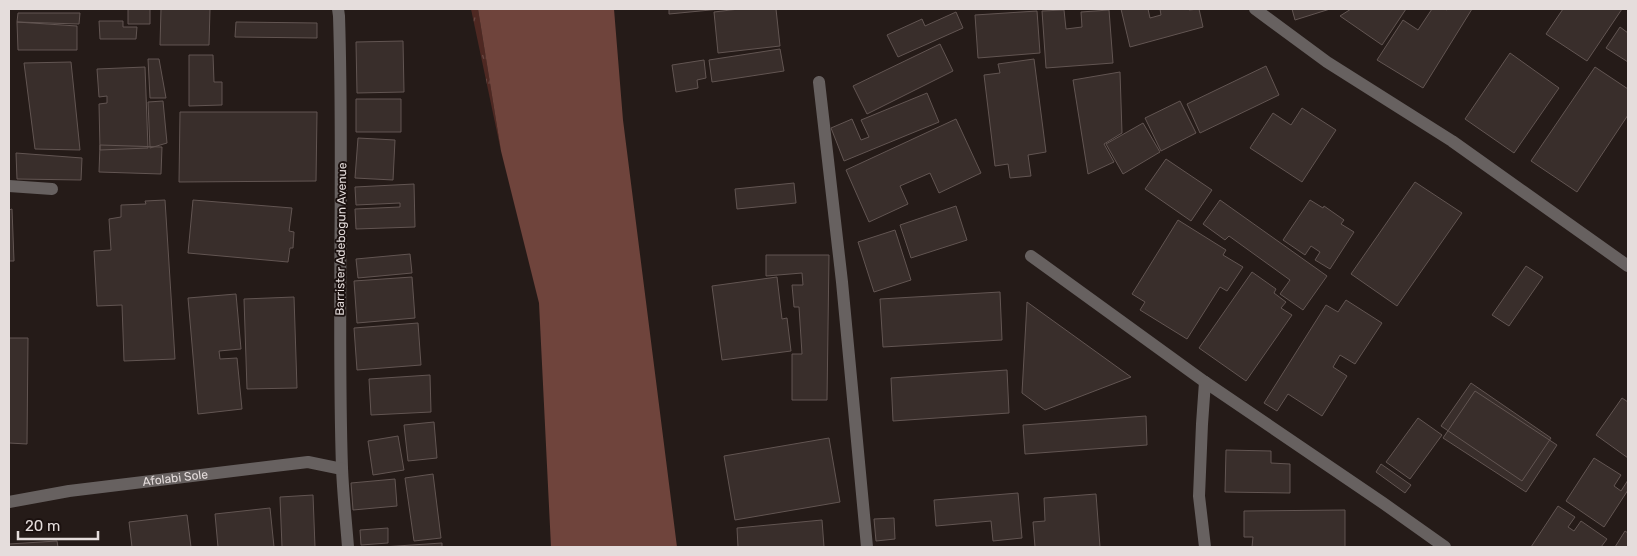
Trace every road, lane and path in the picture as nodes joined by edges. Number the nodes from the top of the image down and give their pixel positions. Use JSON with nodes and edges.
{"nodes":[{"id":1,"x":338,"y":9,"type":"edge"},
{"id":2,"x":1255,"y":9,"type":"edge"},
{"id":3,"x":819,"y":82,"type":"dead end"},
{"id":4,"x":9,"y":186,"type":"edge"},
{"id":5,"x":52,"y":189,"type":"dead end"},
{"id":6,"x":1031,"y":256,"type":"dead end"},
{"id":7,"x":1628,"y":266,"type":"edge"},
{"id":8,"x":1205,"y":382,"type":"junction"},
{"id":9,"x":342,"y":470,"type":"junction"},
{"id":10,"x":9,"y":502,"type":"edge"},
{"id":11,"x":348,"y":547,"type":"edge"},
{"id":12,"x":867,"y":547,"type":"edge"},
{"id":13,"x":1205,"y":547,"type":"edge"},
{"id":14,"x":1445,"y":547,"type":"edge"}],
"edges":[{"from":1,"to":9,"type":"street","name":"Barrister Adebogun Avenue"},
{"from":2,"to":7,"type":"street"},
{"from":3,"to":12,"type":"street"},
{"from":4,"to":5,"type":"street"},
{"from":6,"to":8,"type":"street"},
{"from":8,"to":13,"type":"street"},
{"from":8,"to":14,"type":"street"},
{"from":9,"to":10,"type":"street","name":"Afolabi Sole"},
{"from":9,"to":11,"type":"street","name":"Barrister Adebogun Avenue"}]}
